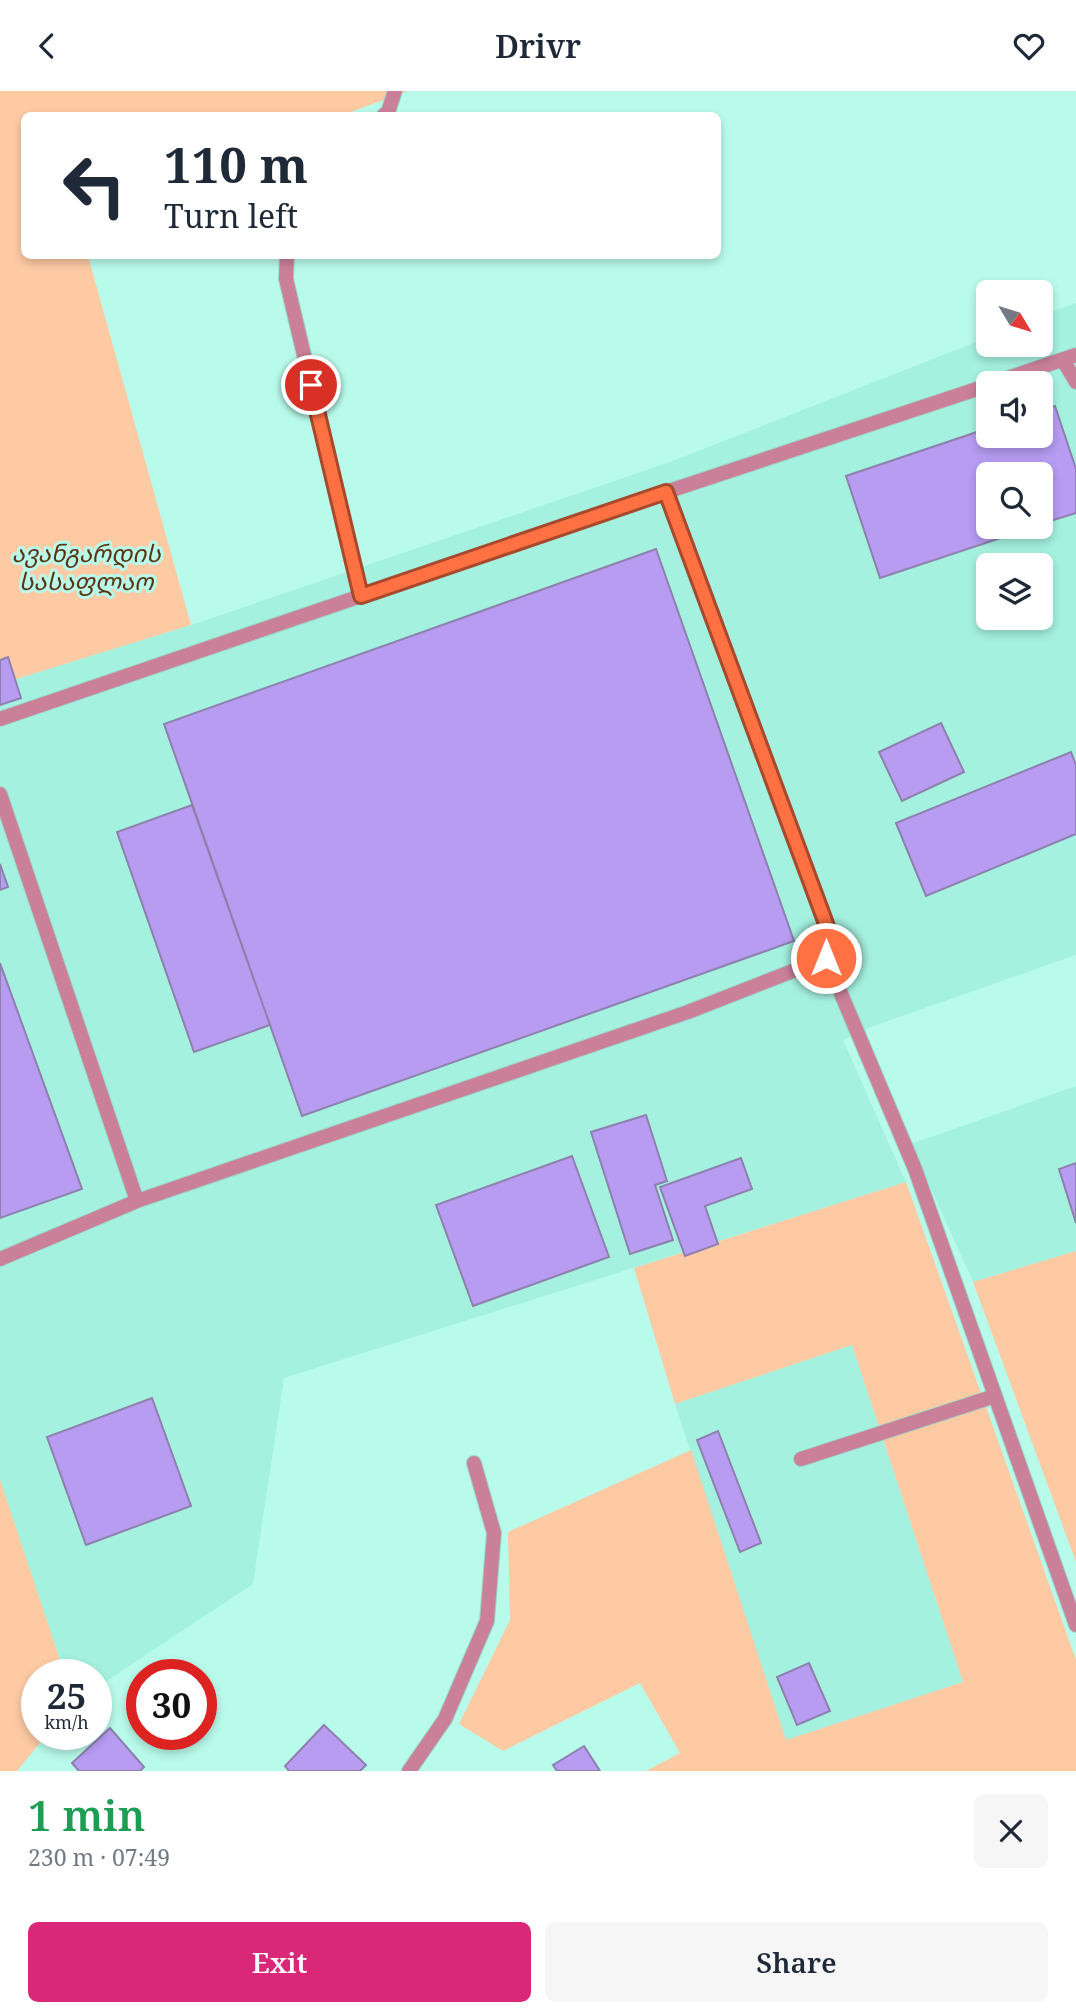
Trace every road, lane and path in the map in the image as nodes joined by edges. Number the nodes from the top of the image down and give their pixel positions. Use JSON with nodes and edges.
{"nodes":[{"id":1,"x":395,"y":91,"type":"edge"},
{"id":2,"x":388,"y":112,"type":"edge"},
{"id":3,"x":287,"y":259,"type":"edge"},
{"id":4,"x":1070,"y":358,"type":"edge"},
{"id":5,"x":1030,"y":371,"type":"edge"},
{"id":6,"x":1076,"y":382,"type":"edge"},
{"id":7,"x":976,"y":389,"type":"edge"},
{"id":8,"x":666,"y":492,"type":"junction"},
{"id":9,"x":361,"y":596,"type":"junction"},
{"id":10,"x":0,"y":719,"type":"edge"},
{"id":11,"x":0,"y":794,"type":"edge"},
{"id":12,"x":826,"y":958,"type":"junction"},
{"id":13,"x":137,"y":1201,"type":"junction"},
{"id":14,"x":0,"y":1259,"type":"edge"},
{"id":15,"x":995,"y":1396,"type":"junction"},
{"id":16,"x":801,"y":1459,"type":"dead end"},
{"id":17,"x":474,"y":1463,"type":"dead end"},
{"id":18,"x":1076,"y":1625,"type":"edge"},
{"id":19,"x":414,"y":1770,"type":"edge"}],
"edges":[{"from":1,"to":2,"type":"street"},
{"from":3,"to":9,"type":"street"},
{"from":4,"to":5,"type":"street"},
{"from":4,"to":6,"type":"street"},
{"from":7,"to":8,"type":"street"},
{"from":8,"to":9,"type":"street"},
{"from":8,"to":12,"type":"street"},
{"from":9,"to":10,"type":"street"},
{"from":11,"to":13,"type":"street"},
{"from":12,"to":13,"type":"street"},
{"from":12,"to":15,"type":"street"},
{"from":13,"to":14,"type":"street"},
{"from":15,"to":16,"type":"street"},
{"from":15,"to":18,"type":"street"},
{"from":17,"to":19,"type":"street"}]}
